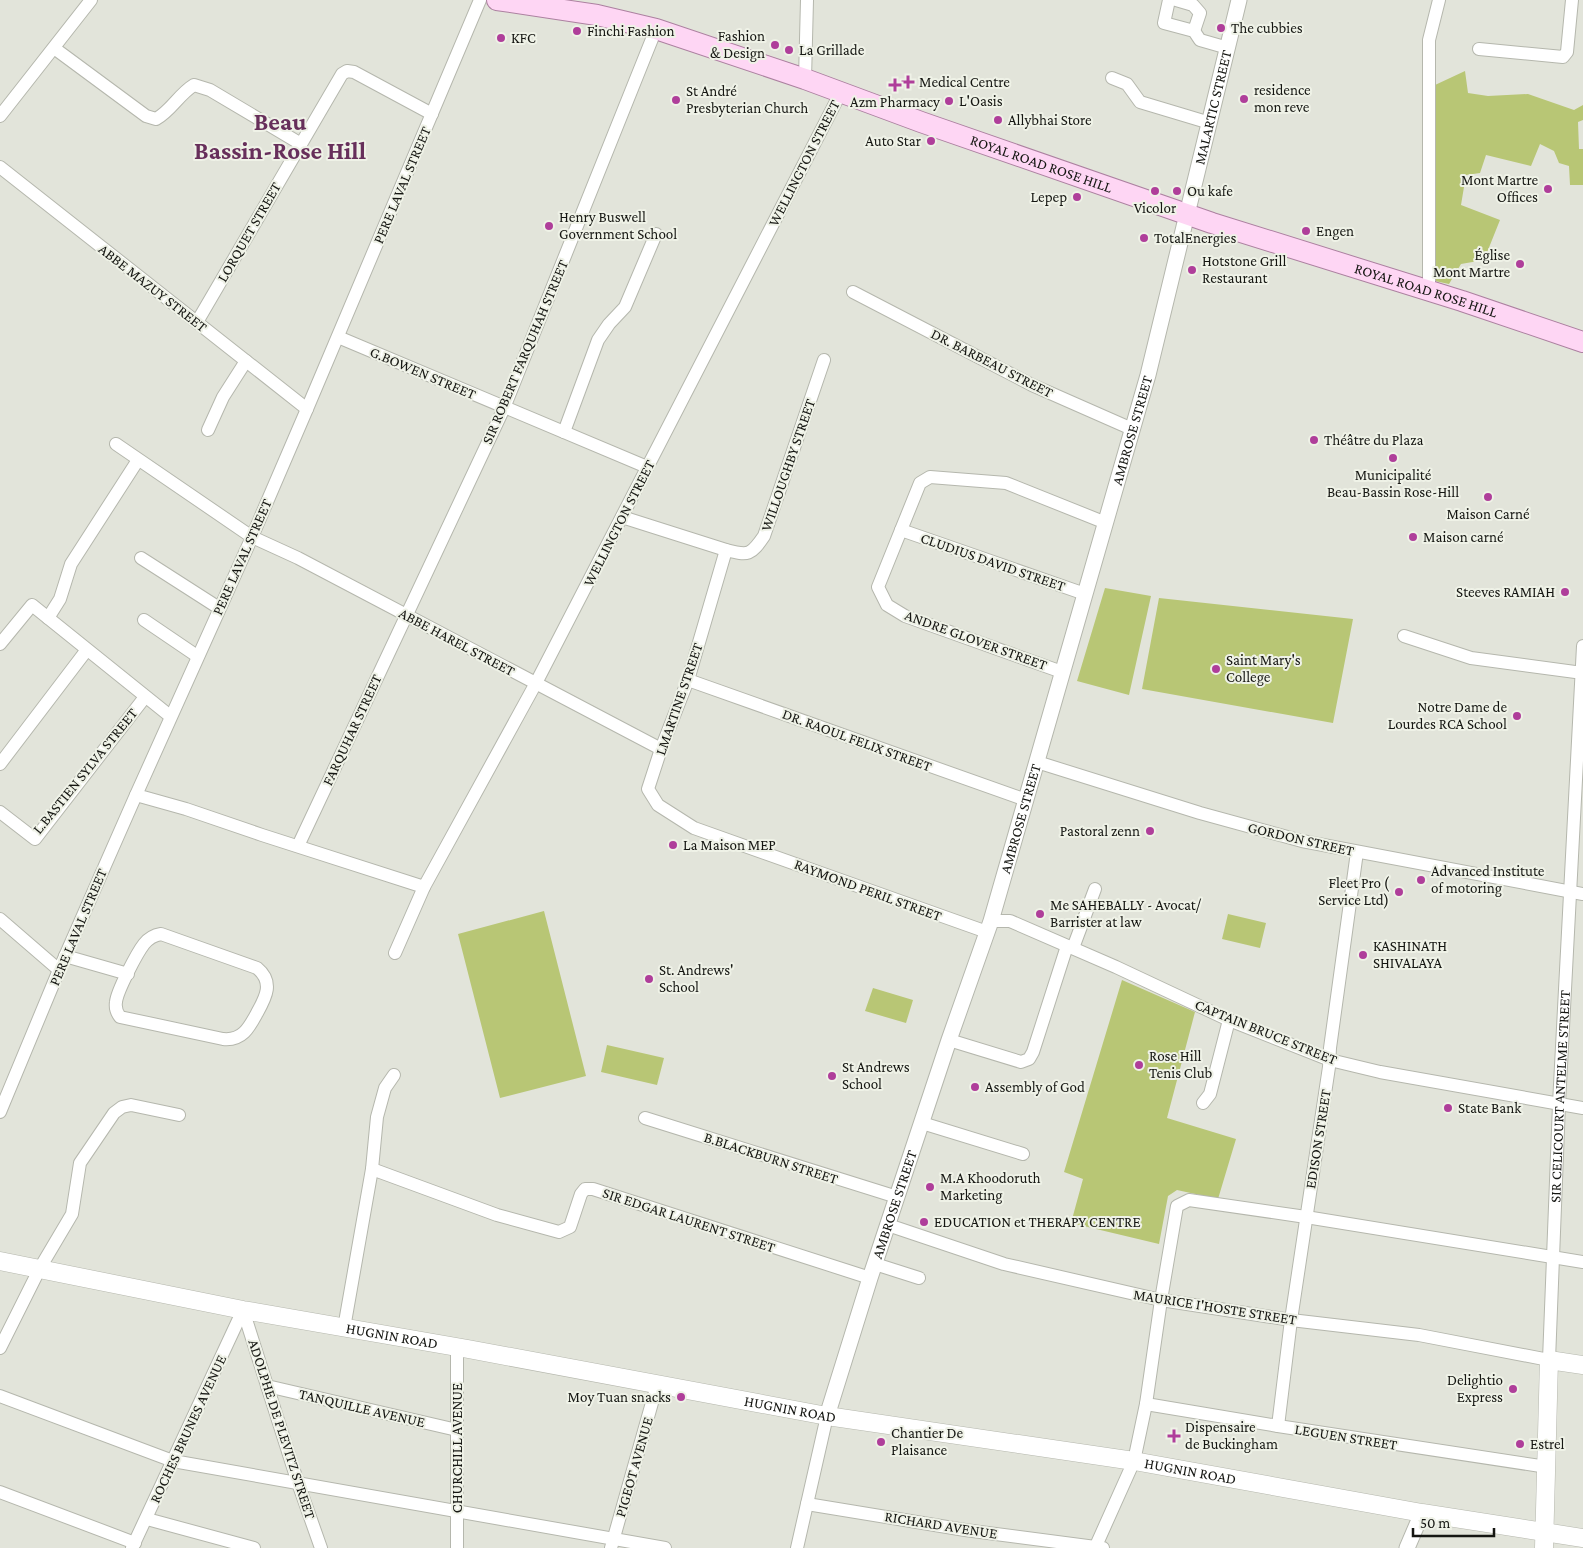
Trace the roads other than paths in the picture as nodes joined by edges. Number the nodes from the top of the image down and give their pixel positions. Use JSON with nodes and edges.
{"nodes":[{"id":1,"x":92,"y":0,"type":"edge"},
{"id":2,"x":480,"y":0,"type":"edge"},
{"id":3,"x":497,"y":0,"type":"edge"},
{"id":4,"x":806,"y":0,"type":"edge"},
{"id":5,"x":1169,"y":0,"type":"edge"},
{"id":6,"x":1176,"y":0,"type":"edge"},
{"id":7,"x":1239,"y":0,"type":"edge"},
{"id":8,"x":1439,"y":0,"type":"edge"},
{"id":9,"x":1572,"y":0,"type":"edge"},
{"id":10,"x":656,"y":28,"type":"junction"},
{"id":11,"x":1194,"y":30,"type":"junction"},
{"id":12,"x":54,"y":48,"type":"junction"},
{"id":13,"x":1228,"y":48,"type":"junction"},
{"id":14,"x":1479,"y":49,"type":"dead end"},
{"id":15,"x":1112,"y":78,"type":"dead end"},
{"id":16,"x":805,"y":79,"type":"junction"},
{"id":17,"x":841,"y":92,"type":"junction"},
{"id":18,"x":432,"y":114,"type":"junction"},
{"id":19,"x":0,"y":116,"type":"edge"},
{"id":20,"x":1210,"y":123,"type":"junction"},
{"id":21,"x":301,"y":144,"type":"junction"},
{"id":22,"x":0,"y":167,"type":"edge"},
{"id":23,"x":1186,"y":214,"type":"junction"},
{"id":24,"x":656,"y":234,"type":"dead end"},
{"id":25,"x":1429,"y":291,"type":"junction"},
{"id":26,"x":853,"y":292,"type":"dead end"},
{"id":27,"x":197,"y":322,"type":"junction"},
{"id":28,"x":338,"y":337,"type":"junction"},
{"id":29,"x":1582,"y":343,"type":"edge"},
{"id":30,"x":824,"y":360,"type":"dead end"},
{"id":31,"x":246,"y":361,"type":"junction"},
{"id":32,"x":504,"y":408,"type":"junction"},
{"id":33,"x":307,"y":409,"type":"junction"},
{"id":34,"x":1132,"y":429,"type":"junction"},
{"id":35,"x":208,"y":430,"type":"dead end"},
{"id":36,"x":564,"y":432,"type":"junction"},
{"id":37,"x":116,"y":444,"type":"dead end"},
{"id":38,"x":138,"y":460,"type":"junction"},
{"id":39,"x":647,"y":467,"type":"junction"},
{"id":40,"x":622,"y":517,"type":"junction"},
{"id":41,"x":1106,"y":523,"type":"junction"},
{"id":42,"x":901,"y":530,"type":"junction"},
{"id":43,"x":252,"y":537,"type":"junction"},
{"id":44,"x":726,"y":550,"type":"junction"},
{"id":45,"x":141,"y":558,"type":"dead end"},
{"id":46,"x":1085,"y":594,"type":"junction"},
{"id":47,"x":220,"y":608,"type":"junction"},
{"id":48,"x":405,"y":615,"type":"junction"},
{"id":49,"x":48,"y":618,"type":"junction"},
{"id":50,"x":144,"y":620,"type":"dead end"},
{"id":51,"x":1404,"y":636,"type":"dead end"},
{"id":52,"x":0,"y":644,"type":"edge"},
{"id":53,"x":1583,"y":646,"type":"edge"},
{"id":54,"x":86,"y":650,"type":"junction"},
{"id":55,"x":197,"y":656,"type":"junction"},
{"id":56,"x":1062,"y":672,"type":"junction"},
{"id":57,"x":1583,"y":673,"type":"edge"},
{"id":58,"x":688,"y":680,"type":"junction"},
{"id":59,"x":536,"y":683,"type":"junction"},
{"id":60,"x":145,"y":697,"type":"junction"},
{"id":61,"x":170,"y":716,"type":"junction"},
{"id":62,"x":661,"y":749,"type":"junction"},
{"id":63,"x":1037,"y":762,"type":"junction"},
{"id":64,"x":0,"y":764,"type":"edge"},
{"id":65,"x":136,"y":795,"type":"junction"},
{"id":66,"x":1026,"y":800,"type":"junction"},
{"id":67,"x":0,"y":812,"type":"edge"},
{"id":68,"x":694,"y":828,"type":"joint"},
{"id":69,"x":298,"y":846,"type":"junction"},
{"id":70,"x":1357,"y":852,"type":"junction"},
{"id":71,"x":424,"y":887,"type":"junction"},
{"id":72,"x":1095,"y":889,"type":"dead end"},
{"id":73,"x":1577,"y":892,"type":"edge"},
{"id":74,"x":0,"y":918,"type":"edge"},
{"id":75,"x":989,"y":927,"type":"junction"},
{"id":76,"x":1070,"y":947,"type":"junction"},
{"id":77,"x":395,"y":953,"type":"dead end"},
{"id":78,"x":65,"y":956,"type":"junction"},
{"id":79,"x":59,"y":970,"type":"junction"},
{"id":80,"x":128,"y":974,"type":"junction"},
{"id":81,"x":1229,"y":1020,"type":"junction"},
{"id":82,"x":949,"y":1040,"type":"junction"},
{"id":83,"x":1330,"y":1060,"type":"junction"},
{"id":84,"x":394,"y":1075,"type":"dead end"},
{"id":85,"x":1203,"y":1103,"type":"dead end"},
{"id":86,"x":1559,"y":1104,"type":"junction"},
{"id":87,"x":1583,"y":1108,"type":"edge"},
{"id":88,"x":0,"y":1112,"type":"edge"},
{"id":89,"x":178,"y":1115,"type":"dead end"},
{"id":90,"x":644,"y":1118,"type":"dead end"},
{"id":91,"x":922,"y":1122,"type":"junction"},
{"id":92,"x":1023,"y":1154,"type":"dead end"},
{"id":93,"x":372,"y":1169,"type":"junction"},
{"id":94,"x":897,"y":1197,"type":"junction"},
{"id":95,"x":1306,"y":1217,"type":"junction"},
{"id":96,"x":888,"y":1225,"type":"junction"},
{"id":97,"x":1553,"y":1258,"type":"junction"},
{"id":98,"x":0,"y":1261,"type":"edge"},
{"id":99,"x":1583,"y":1262,"type":"edge"},
{"id":100,"x":40,"y":1268,"type":"junction"},
{"id":101,"x":872,"y":1271,"type":"junction"},
{"id":102,"x":920,"y":1278,"type":"dead end"},
{"id":103,"x":1161,"y":1300,"type":"junction"},
{"id":104,"x":243,"y":1310,"type":"junction"},
{"id":105,"x":1291,"y":1320,"type":"junction"},
{"id":106,"x":344,"y":1328,"type":"junction"},
{"id":107,"x":0,"y":1348,"type":"edge"},
{"id":108,"x":457,"y":1348,"type":"junction"},
{"id":109,"x":1549,"y":1360,"type":"junction"},
{"id":110,"x":1583,"y":1365,"type":"edge"},
{"id":111,"x":657,"y":1385,"type":"junction"},
{"id":112,"x":267,"y":1386,"type":"junction"},
{"id":113,"x":0,"y":1396,"type":"edge"},
{"id":114,"x":1146,"y":1404,"type":"junction"},
{"id":115,"x":827,"y":1416,"type":"junction"},
{"id":116,"x":1278,"y":1426,"type":"junction"},
{"id":117,"x":457,"y":1430,"type":"junction"},
{"id":118,"x":173,"y":1461,"type":"junction"},
{"id":119,"x":1134,"y":1461,"type":"junction"},
{"id":120,"x":1547,"y":1467,"type":"junction"},
{"id":121,"x":298,"y":1483,"type":"junction"},
{"id":122,"x":0,"y":1492,"type":"edge"},
{"id":123,"x":807,"y":1504,"type":"junction"},
{"id":124,"x":457,"y":1512,"type":"junction"},
{"id":125,"x":1422,"y":1513,"type":"junction"},
{"id":126,"x":146,"y":1519,"type":"junction"},
{"id":127,"x":1583,"y":1538,"type":"edge"},
{"id":128,"x":1544,"y":1540,"type":"edge"},
{"id":129,"x":612,"y":1543,"type":"edge"},
{"id":130,"x":134,"y":1545,"type":"edge"},
{"id":131,"x":254,"y":1548,"type":"edge"},
{"id":132,"x":321,"y":1548,"type":"edge"},
{"id":133,"x":457,"y":1548,"type":"edge"},
{"id":134,"x":665,"y":1548,"type":"edge"},
{"id":135,"x":797,"y":1548,"type":"edge"},
{"id":136,"x":1099,"y":1548,"type":"edge"},
{"id":137,"x":1407,"y":1548,"type":"edge"}],
"edges":[{"from":1,"to":12,"type":"street"},
{"from":2,"to":18,"type":"street","name":"PERE LAVAL STREET"},
{"from":3,"to":10,"type":"main road","name":"ROYAL ROAD ROSE HILL"},
{"from":4,"to":16,"type":"street"},
{"from":5,"to":11,"type":"street"},
{"from":6,"to":11,"type":"street"},
{"from":7,"to":13,"type":"street","name":"MALARTIC STREET"},
{"from":8,"to":25,"type":"street"},
{"from":9,"to":14,"type":"street"},
{"from":10,"to":16,"type":"main road","name":"ROYAL ROAD ROSE HILL"},
{"from":10,"to":32,"type":"street","name":"SIR ROBERT FARQUHAH STREET"},
{"from":11,"to":13,"type":"street"},
{"from":12,"to":19,"type":"street"},
{"from":12,"to":21,"type":"street"},
{"from":13,"to":20,"type":"street","name":"MALARTIC STREET"},
{"from":15,"to":20,"type":"street"},
{"from":16,"to":17,"type":"main road","name":"ROYAL ROAD ROSE HILL"},
{"from":17,"to":23,"type":"main road","name":"ROYAL ROAD ROSE HILL"},
{"from":17,"to":39,"type":"street","name":"WELLINGTON STREET"},
{"from":18,"to":21,"type":"street","name":"LORQUET STREET"},
{"from":18,"to":28,"type":"street","name":"PERE LAVAL STREET"},
{"from":20,"to":23,"type":"street","name":"MALARTIC STREET"},
{"from":21,"to":27,"type":"street","name":"LORQUET STREET"},
{"from":22,"to":27,"type":"street","name":"ABBE MAZUY STREET"},
{"from":23,"to":25,"type":"main road","name":"ROYAL ROAD ROSE HILL"},
{"from":23,"to":34,"type":"street","name":"AMBROSE STREET"},
{"from":24,"to":36,"type":"street"},
{"from":25,"to":29,"type":"main road","name":"ROYAL ROAD ROSE HILL"},
{"from":26,"to":34,"type":"street","name":"DR. BARBEAU STREET"},
{"from":27,"to":31,"type":"street","name":"ABBE MAZUY STREET"},
{"from":28,"to":32,"type":"street","name":"G.BOWEN STREET"},
{"from":28,"to":33,"type":"street","name":"PERE LAVAL STREET"},
{"from":30,"to":44,"type":"street","name":"WILLOUGHBY STREET"},
{"from":31,"to":33,"type":"street","name":"ABBE MAZUY STREET"},
{"from":31,"to":35,"type":"street"},
{"from":32,"to":36,"type":"street","name":"G.BOWEN STREET"},
{"from":32,"to":48,"type":"street","name":"SIR ROBERT FARQUHAH STREET"},
{"from":33,"to":43,"type":"street","name":"PERE LAVAL STREET"},
{"from":34,"to":41,"type":"street","name":"AMBROSE STREET"},
{"from":36,"to":39,"type":"street","name":"G.BOWEN STREET"},
{"from":37,"to":38,"type":"street","name":"ABBE HAREL STREET"},
{"from":38,"to":43,"type":"street","name":"ABBE HAREL STREET"},
{"from":38,"to":49,"type":"street"},
{"from":39,"to":40,"type":"street","name":"WELLINGTON STREET"},
{"from":40,"to":44,"type":"street","name":"WILLOUGHBY STREET"},
{"from":40,"to":59,"type":"street","name":"WELLINGTON STREET"},
{"from":41,"to":42,"type":"street","name":"ANDRE GLOVER STREET"},
{"from":41,"to":46,"type":"street","name":"AMBROSE STREET"},
{"from":42,"to":46,"type":"street","name":"CLUDIUS DAVID STREET"},
{"from":42,"to":56,"type":"street","name":"ANDRE GLOVER STREET"},
{"from":43,"to":47,"type":"street","name":"PERE LAVAL STREET"},
{"from":43,"to":48,"type":"street","name":"ABBE HAREL STREET"},
{"from":44,"to":58,"type":"street","name":"LMARTINE STREET"},
{"from":45,"to":47,"type":"street"},
{"from":46,"to":56,"type":"street","name":"AMBROSE STREET"},
{"from":47,"to":55,"type":"street","name":"PERE LAVAL STREET"},
{"from":48,"to":59,"type":"street","name":"ABBE HAREL STREET"},
{"from":48,"to":69,"type":"street","name":"FARQUHAR STREET"},
{"from":49,"to":52,"type":"street"},
{"from":49,"to":54,"type":"street"},
{"from":50,"to":55,"type":"street"},
{"from":51,"to":57,"type":"street"},
{"from":53,"to":57,"type":"street","name":"SIR CELICOURT ANTELME STREET"},
{"from":54,"to":60,"type":"street"},
{"from":54,"to":64,"type":"street"},
{"from":55,"to":61,"type":"street","name":"PERE LAVAL STREET"},
{"from":56,"to":63,"type":"street","name":"AMBROSE STREET"},
{"from":57,"to":73,"type":"street","name":"SIR CELICOURT ANTELME STREET"},
{"from":58,"to":62,"type":"street","name":"LMARTINE STREET"},
{"from":58,"to":66,"type":"street","name":"DR. RAOUL FELIX STREET"},
{"from":59,"to":62,"type":"street","name":"ABBE HAREL STREET"},
{"from":59,"to":71,"type":"street","name":"WELLINGTON STREET"},
{"from":60,"to":61,"type":"street"},
{"from":60,"to":67,"type":"street","name":"L.BASTIEN SYLVA STREET"},
{"from":61,"to":65,"type":"street","name":"PERE LAVAL STREET"},
{"from":62,"to":68,"type":"street","name":"LMARTINE STREET"},
{"from":63,"to":66,"type":"street","name":"AMBROSE STREET"},
{"from":63,"to":70,"type":"street","name":"GORDON STREET"},
{"from":65,"to":69,"type":"street"},
{"from":65,"to":78,"type":"street","name":"PERE LAVAL STREET"},
{"from":66,"to":75,"type":"street","name":"AMBROSE STREET"},
{"from":68,"to":75,"type":"street","name":"RAYMOND PERIL STREET"},
{"from":69,"to":71,"type":"street"},
{"from":70,"to":73,"type":"street","name":"GORDON STREET"},
{"from":70,"to":83,"type":"street","name":"EDISON STREET"},
{"from":71,"to":77,"type":"street","name":"WELLINGTON STREET"},
{"from":72,"to":76,"type":"street"},
{"from":73,"to":86,"type":"street","name":"SIR CELICOURT ANTELME STREET"},
{"from":74,"to":79,"type":"street"},
{"from":75,"to":76,"type":"street","name":"CAPTAIN BRUCE STREET"},
{"from":75,"to":82,"type":"street","name":"AMBROSE STREET"},
{"from":76,"to":81,"type":"street","name":"CAPTAIN BRUCE STREET"},
{"from":76,"to":82,"type":"street"},
{"from":78,"to":79,"type":"street","name":"PERE LAVAL STREET"},
{"from":78,"to":80,"type":"street"},
{"from":79,"to":88,"type":"street","name":"PERE LAVAL STREET"},
{"from":80,"to":80,"type":"street"},
{"from":81,"to":83,"type":"street","name":"CAPTAIN BRUCE STREET"},
{"from":81,"to":85,"type":"street"},
{"from":82,"to":91,"type":"street","name":"AMBROSE STREET"},
{"from":83,"to":86,"type":"street","name":"CAPTAIN BRUCE STREET"},
{"from":83,"to":95,"type":"street","name":"EDISON STREET"},
{"from":84,"to":93,"type":"street"},
{"from":86,"to":87,"type":"street","name":"CAPTAIN BRUCE STREET"},
{"from":86,"to":97,"type":"street","name":"SIR CELICOURT ANTELME STREET"},
{"from":89,"to":100,"type":"street"},
{"from":90,"to":94,"type":"street","name":"B.BLACKBURN STREET"},
{"from":91,"to":92,"type":"street"},
{"from":91,"to":94,"type":"street","name":"AMBROSE STREET"},
{"from":93,"to":101,"type":"street","name":"SIR EDGAR LAURENT STREET"},
{"from":93,"to":106,"type":"street"},
{"from":94,"to":96,"type":"street","name":"AMBROSE STREET"},
{"from":95,"to":97,"type":"street"},
{"from":95,"to":103,"type":"street"},
{"from":95,"to":105,"type":"street","name":"EDISON STREET"},
{"from":96,"to":101,"type":"street","name":"AMBROSE STREET"},
{"from":96,"to":103,"type":"street","name":"MAURICE I'HOSTE STREET"},
{"from":97,"to":99,"type":"street"},
{"from":97,"to":109,"type":"street","name":"SIR CELICOURT ANTELME STREET"},
{"from":98,"to":100,"type":"main road","name":"HUGNIN ROAD"},
{"from":100,"to":104,"type":"main road","name":"HUGNIN ROAD"},
{"from":100,"to":107,"type":"street"},
{"from":101,"to":102,"type":"street"},
{"from":101,"to":115,"type":"street","name":"AMBROSE STREET"},
{"from":103,"to":105,"type":"street","name":"MAURICE I'HOSTE STREET"},
{"from":103,"to":114,"type":"street"},
{"from":104,"to":106,"type":"main road","name":"HUGNIN ROAD"},
{"from":104,"to":112,"type":"street","name":"ADOLPHE DE PLEVITZ STREET"},
{"from":104,"to":118,"type":"street","name":"ROCHES BRUNES AVENUE"},
{"from":105,"to":109,"type":"street","name":"MAURICE I'HOSTE STREET"},
{"from":105,"to":116,"type":"street","name":"EDISON STREET"},
{"from":106,"to":108,"type":"main road","name":"HUGNIN ROAD"},
{"from":108,"to":111,"type":"main road","name":"HUGNIN ROAD"},
{"from":108,"to":117,"type":"street","name":"CHURCHILL AVENUE"},
{"from":109,"to":110,"type":"main road"},
{"from":109,"to":120,"type":"main road","name":"SIR CELICOURT ANTELME STREET"},
{"from":111,"to":115,"type":"main road","name":"HUGNIN ROAD"},
{"from":111,"to":129,"type":"street","name":"PIGEOT AVENUE"},
{"from":112,"to":117,"type":"street","name":"TANQUILLE AVENUE"},
{"from":112,"to":121,"type":"street","name":"ADOLPHE DE PLEVITZ STREET"},
{"from":113,"to":118,"type":"street"},
{"from":114,"to":116,"type":"street","name":"LEGUEN STREET"},
{"from":114,"to":119,"type":"street"},
{"from":115,"to":119,"type":"main road","name":"HUGNIN ROAD"},
{"from":115,"to":123,"type":"street"},
{"from":116,"to":120,"type":"street","name":"LEGUEN STREET"},
{"from":117,"to":124,"type":"street","name":"CHURCHILL AVENUE"},
{"from":118,"to":121,"type":"street"},
{"from":118,"to":126,"type":"street","name":"ROCHES BRUNES AVENUE"},
{"from":119,"to":125,"type":"main road","name":"HUGNIN ROAD"},
{"from":119,"to":136,"type":"street"},
{"from":120,"to":128,"type":"main road","name":"SIR CELICOURT ANTELME STREET"},
{"from":121,"to":124,"type":"street"},
{"from":121,"to":132,"type":"street","name":"ADOLPHE DE PLEVITZ STREET"},
{"from":122,"to":130,"type":"street"},
{"from":123,"to":135,"type":"street"},
{"from":123,"to":136,"type":"street","name":"RICHARD AVENUE"},
{"from":124,"to":129,"type":"street"},
{"from":124,"to":133,"type":"street","name":"CHURCHILL AVENUE"},
{"from":125,"to":128,"type":"main road","name":"HUGNIN ROAD"},
{"from":125,"to":137,"type":"street"},
{"from":126,"to":130,"type":"street","name":"ROCHES BRUNES AVENUE"},
{"from":126,"to":131,"type":"street"},
{"from":127,"to":128,"type":"main road","name":"HUGNIN ROAD"},
{"from":129,"to":134,"type":"street"}]}
